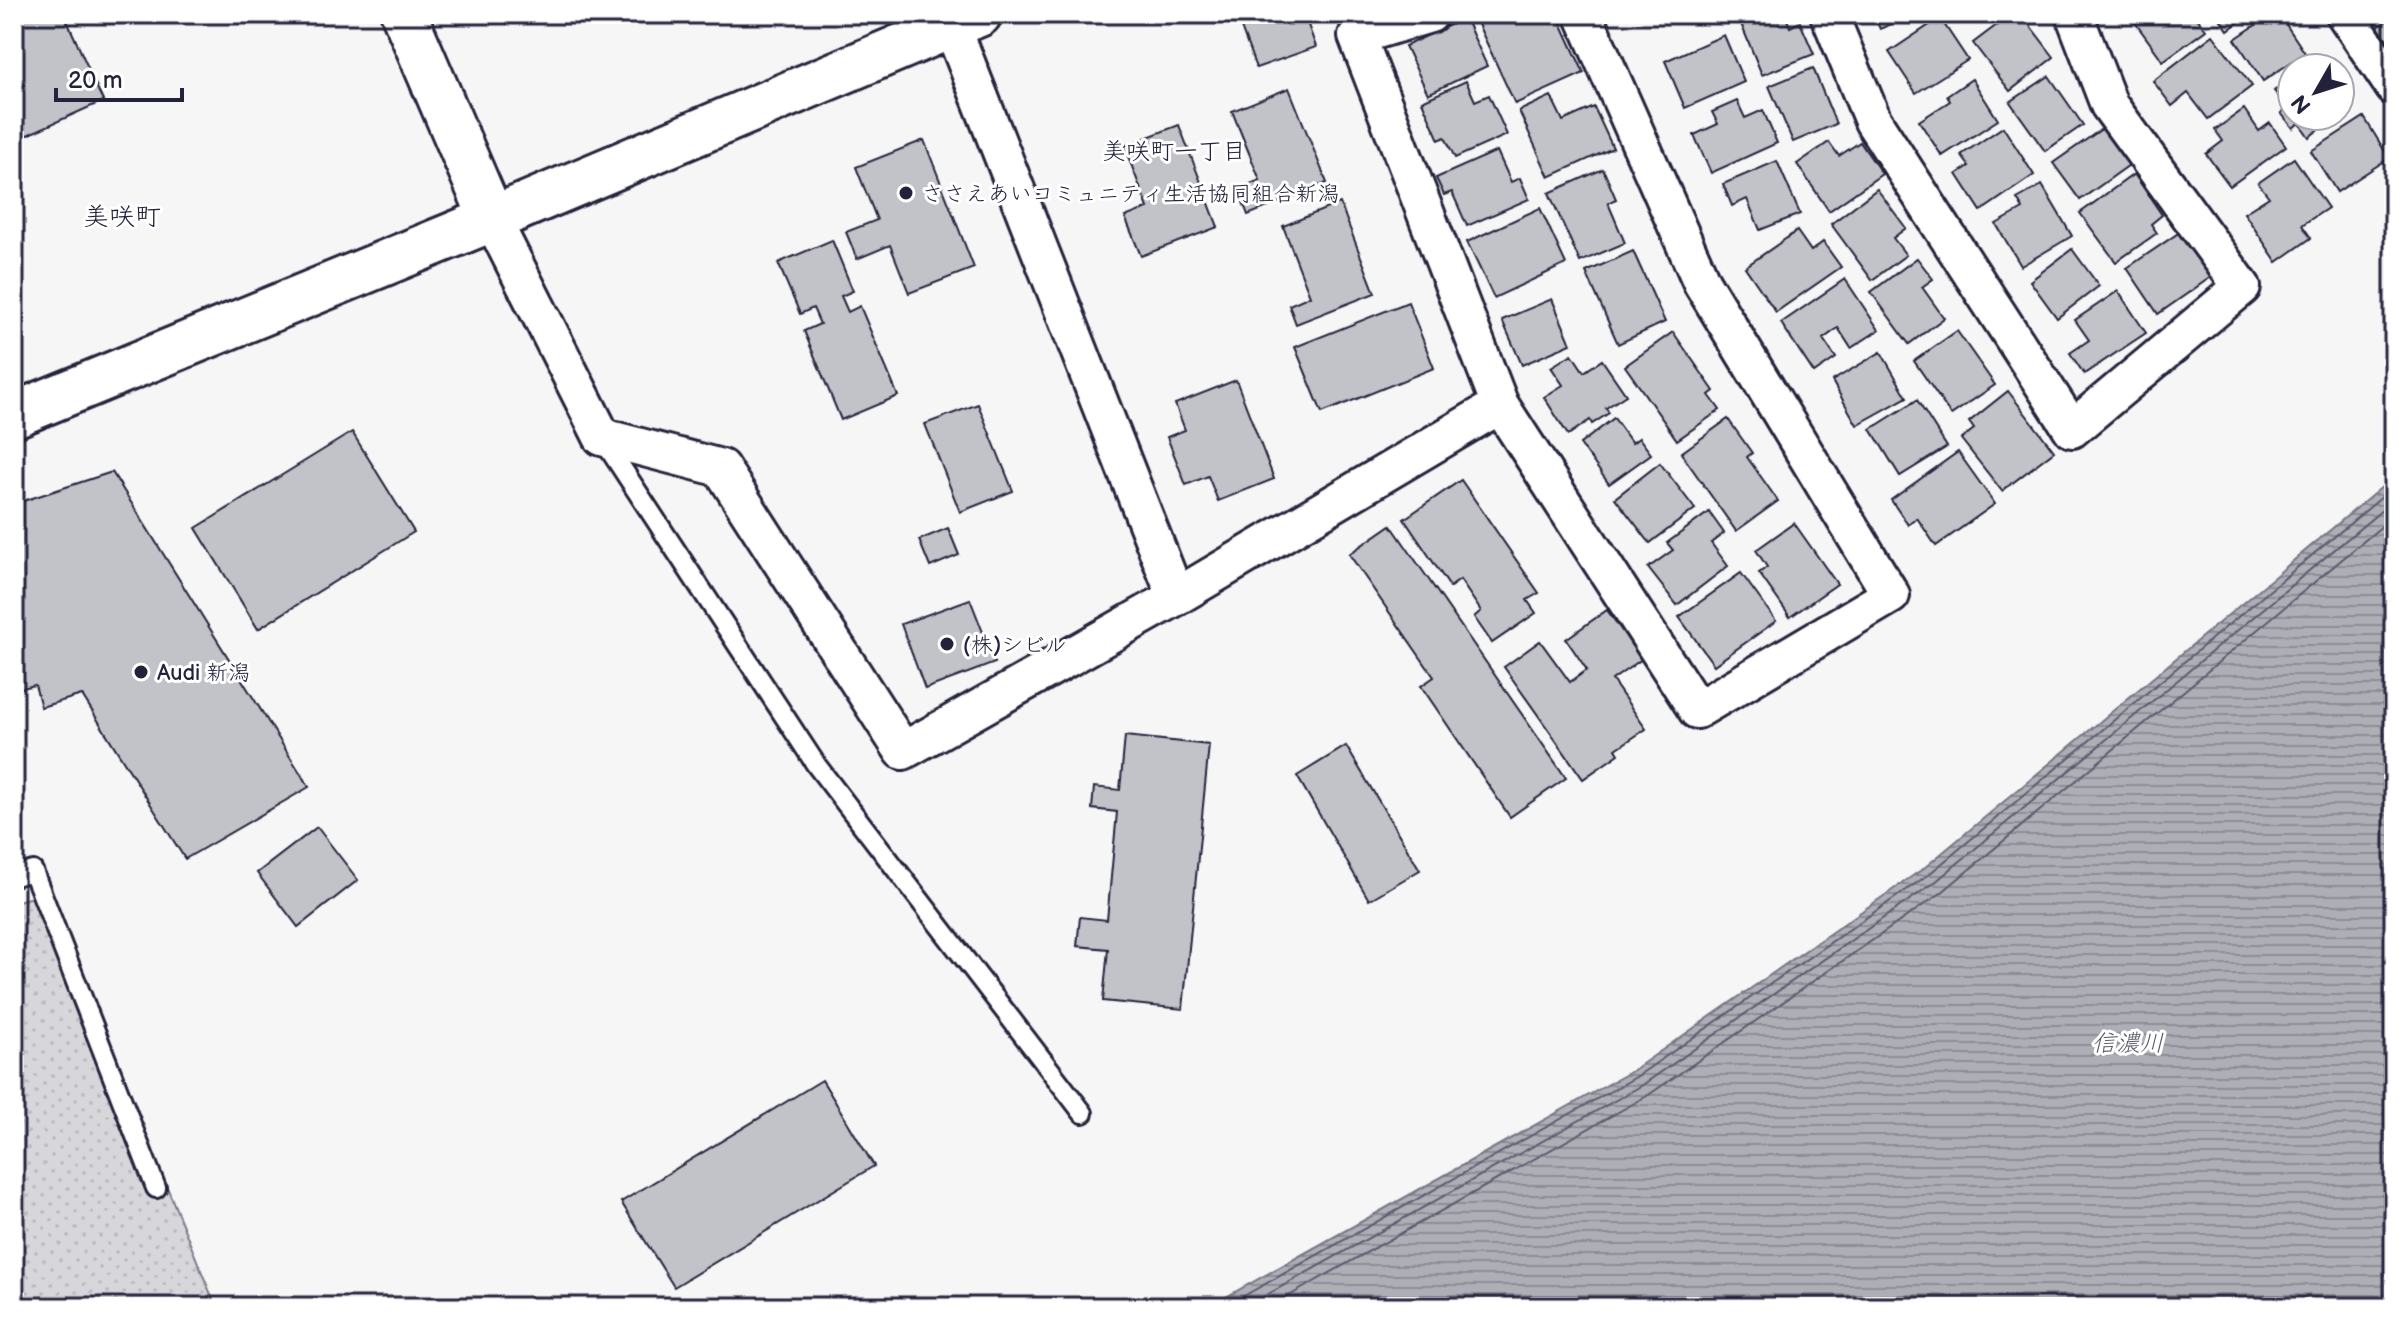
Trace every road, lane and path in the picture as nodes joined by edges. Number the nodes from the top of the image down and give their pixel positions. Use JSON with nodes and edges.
{"nodes":[{"id":1,"x":404,"y":14,"type":"edge"},
{"id":2,"x":1430,"y":14,"type":"edge"},
{"id":3,"x":1583,"y":14,"type":"edge"},
{"id":4,"x":1829,"y":14,"type":"edge"},
{"id":5,"x":2074,"y":14,"type":"edge"},
{"id":6,"x":2345,"y":14,"type":"edge"},
{"id":7,"x":965,"y":19,"type":"edge"},
{"id":8,"x":2394,"y":87,"type":"edge"},
{"id":9,"x":492,"y":219,"type":"junction"},
{"id":10,"x":1500,"y":405,"type":"junction"},
{"id":11,"x":14,"y":415,"type":"edge"},
{"id":12,"x":602,"y":437,"type":"junction"},
{"id":13,"x":1176,"y":597,"type":"junction"},
{"id":14,"x":14,"y":876,"type":"edge"},
{"id":15,"x":1083,"y":1113,"type":"dead end"},
{"id":16,"x":156,"y":1188,"type":"dead end"}],
"edges":[{"from":1,"to":9,"type":"street"},
{"from":2,"to":10,"type":"street"},
{"from":3,"to":10,"type":"street"},
{"from":4,"to":5,"type":"street"},
{"from":6,"to":8,"type":"street"},
{"from":7,"to":9,"type":"street"},
{"from":7,"to":13,"type":"street"},
{"from":9,"to":11,"type":"street"},
{"from":9,"to":12,"type":"street"},
{"from":10,"to":13,"type":"street"},
{"from":12,"to":13,"type":"street"},
{"from":12,"to":15,"type":"lane"},
{"from":14,"to":16,"type":"lane"}]}
